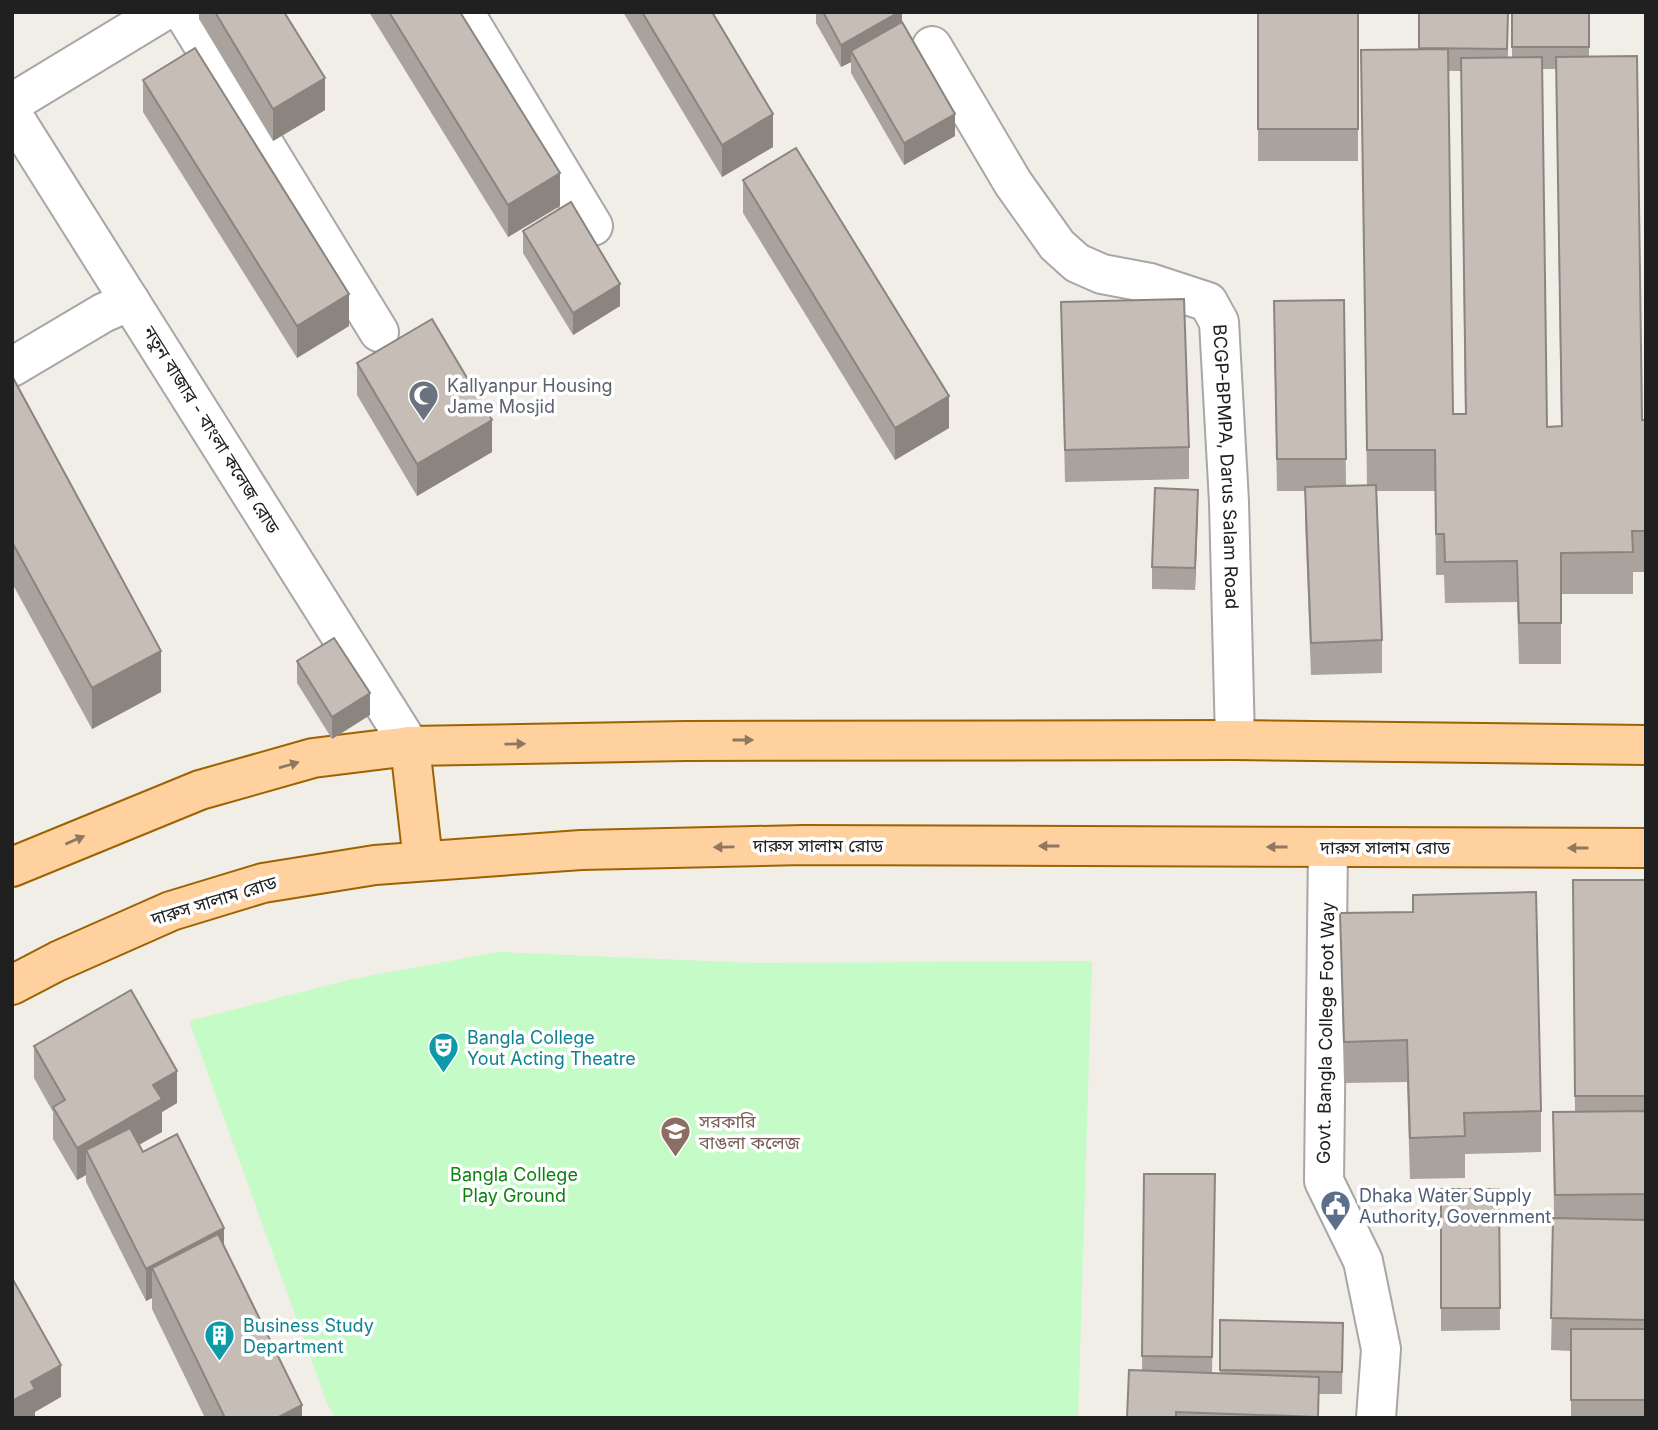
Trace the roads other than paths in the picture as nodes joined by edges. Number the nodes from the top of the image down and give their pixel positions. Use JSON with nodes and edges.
{"nodes":[{"id":1,"x":162,"y":12,"type":"edge"},
{"id":2,"x":183,"y":12,"type":"edge"},
{"id":3,"x":464,"y":12,"type":"edge"},
{"id":4,"x":932,"y":46,"type":"dead end"},
{"id":5,"x":12,"y":103,"type":"edge"},
{"id":6,"x":12,"y":114,"type":"edge"},
{"id":7,"x":593,"y":226,"type":"dead end"},
{"id":8,"x":130,"y":301,"type":"junction"},
{"id":9,"x":379,"y":332,"type":"dead end"},
{"id":10,"x":12,"y":367,"type":"edge"},
{"id":11,"x":1235,"y":740,"type":"junction"},
{"id":12,"x":1646,"y":744,"type":"edge"},
{"id":13,"x":410,"y":746,"type":"junction"},
{"id":14,"x":1328,"y":848,"type":"junction"},
{"id":15,"x":1646,"y":848,"type":"edge"},
{"id":16,"x":423,"y":861,"type":"junction"},
{"id":17,"x":12,"y":867,"type":"edge"},
{"id":18,"x":12,"y":985,"type":"edge"},
{"id":19,"x":1376,"y":1418,"type":"edge"}],
"edges":[{"from":1,"to":5,"type":"street"},
{"from":2,"to":9,"type":"street"},
{"from":3,"to":7,"type":"street"},
{"from":4,"to":11,"type":"street","name":"BCGP-BPMPA, Darus Salam Road"},
{"from":6,"to":8,"type":"street","name":"নতুন বাজার - বাংলা কলেজ রোড"},
{"from":8,"to":10,"type":"street"},
{"from":8,"to":13,"type":"street","name":"নতুন বাজার - বাংলা কলেজ রোড"},
{"from":11,"to":12,"type":"main road"},
{"from":13,"to":11,"type":"main road","one_way":true},
{"from":13,"to":16,"type":"main road"},
{"from":17,"to":13,"type":"main road","one_way":true},
{"from":15,"to":14,"type":"main road","name":"দারুস সালাম রোড","one_way":true},
{"from":14,"to":16,"type":"main road","name":"দারুস সালাম রোড","one_way":true},
{"from":14,"to":19,"type":"street","name":"Govt. Bangla College Foot Way"},
{"from":16,"to":18,"type":"main road","name":"দারুস সালাম রোড"}]}
